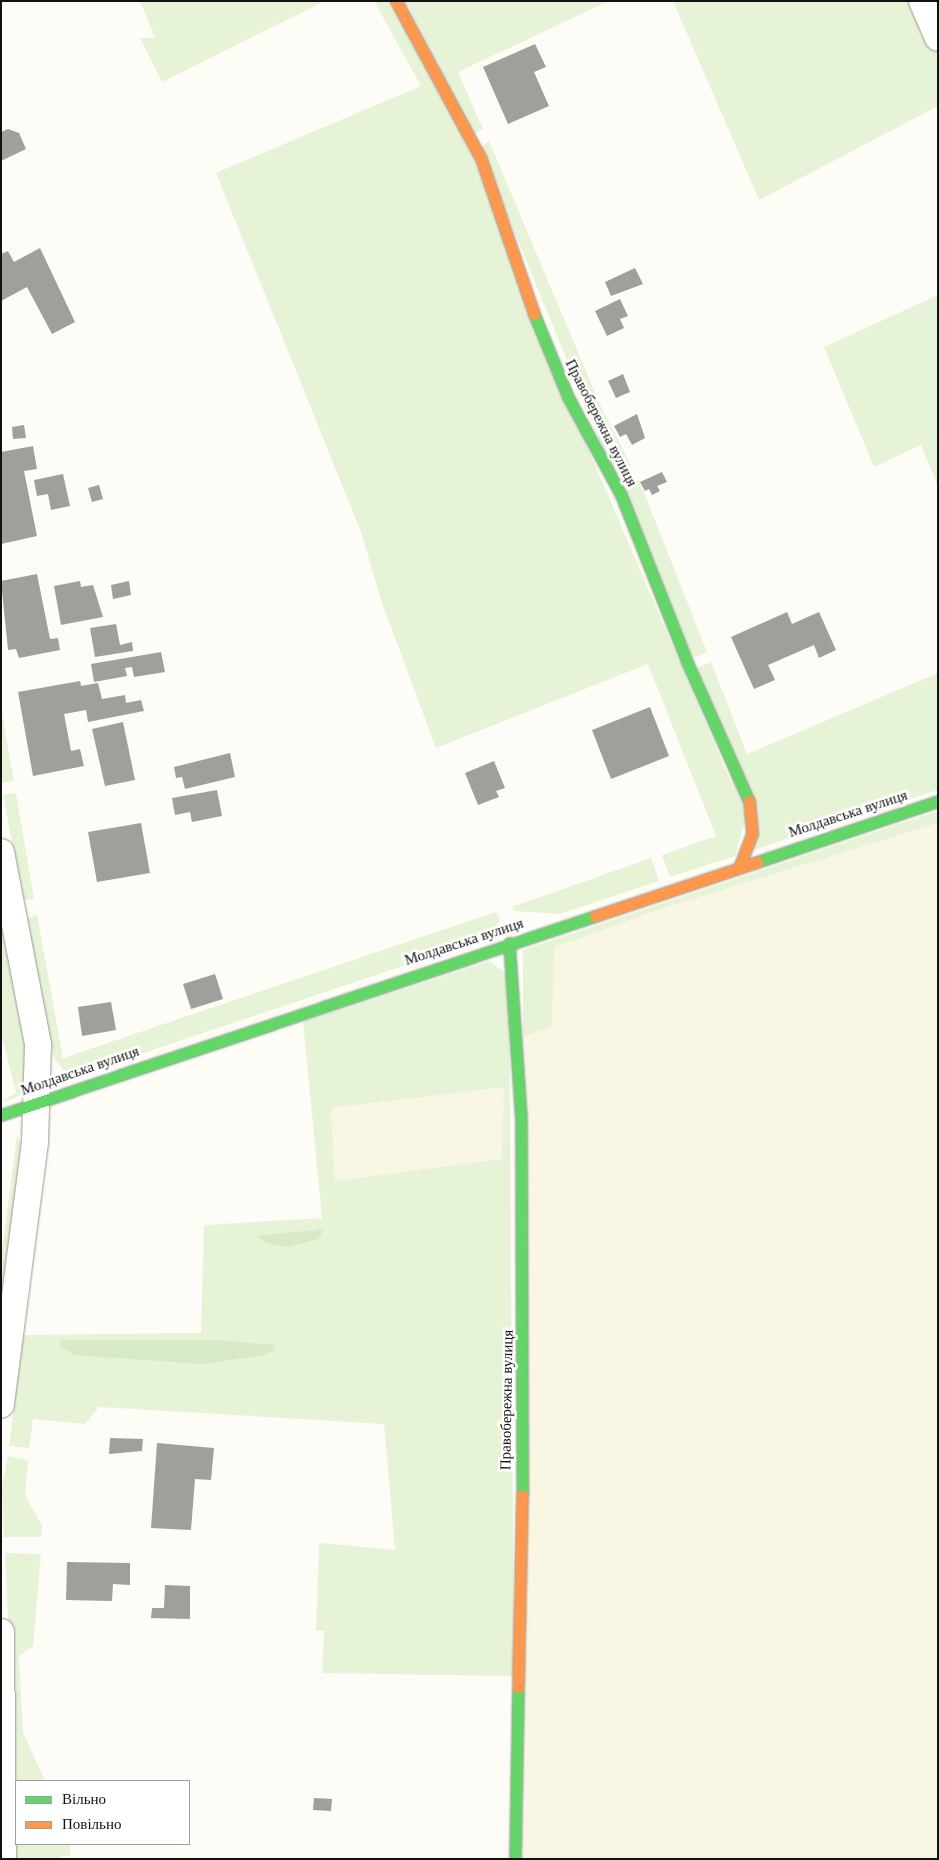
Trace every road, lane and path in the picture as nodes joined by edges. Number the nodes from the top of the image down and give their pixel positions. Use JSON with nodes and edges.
{"nodes":[{"id":1,"x":396,"y":1,"type":"edge"},
{"id":2,"x":922,"y":1,"type":"edge"},
{"id":3,"x":938,"y":38,"type":"edge"},
{"id":4,"x":938,"y":801,"type":"edge"},
{"id":5,"x":2,"y":857,"type":"edge"},
{"id":6,"x":740,"y":865,"type":"junction"},
{"id":7,"x":509,"y":943,"type":"junction"},
{"id":8,"x":38,"y":1101,"type":"junction"},
{"id":9,"x":1,"y":1115,"type":"edge"},
{"id":10,"x":1,"y":1405,"type":"edge"},
{"id":11,"x":1,"y":1632,"type":"edge"},
{"id":12,"x":3,"y":1859,"type":"edge"},
{"id":13,"x":515,"y":1859,"type":"edge"}],
"edges":[{"from":1,"to":6,"type":"street","name":"Правобережна вулиця"},
{"from":2,"to":3,"type":"street"},
{"from":4,"to":6,"type":"street","name":"Молдавська вулиця"},
{"from":5,"to":8,"type":"street"},
{"from":6,"to":7,"type":"street","name":"Молдавська вулиця"},
{"from":7,"to":8,"type":"street","name":"Молдавська вулиця"},
{"from":7,"to":13,"type":"street","name":"Правобережна вулиця"},
{"from":8,"to":9,"type":"street","name":"Молдавська вулиця"},
{"from":8,"to":10,"type":"street"},
{"from":11,"to":12,"type":"street"}]}
